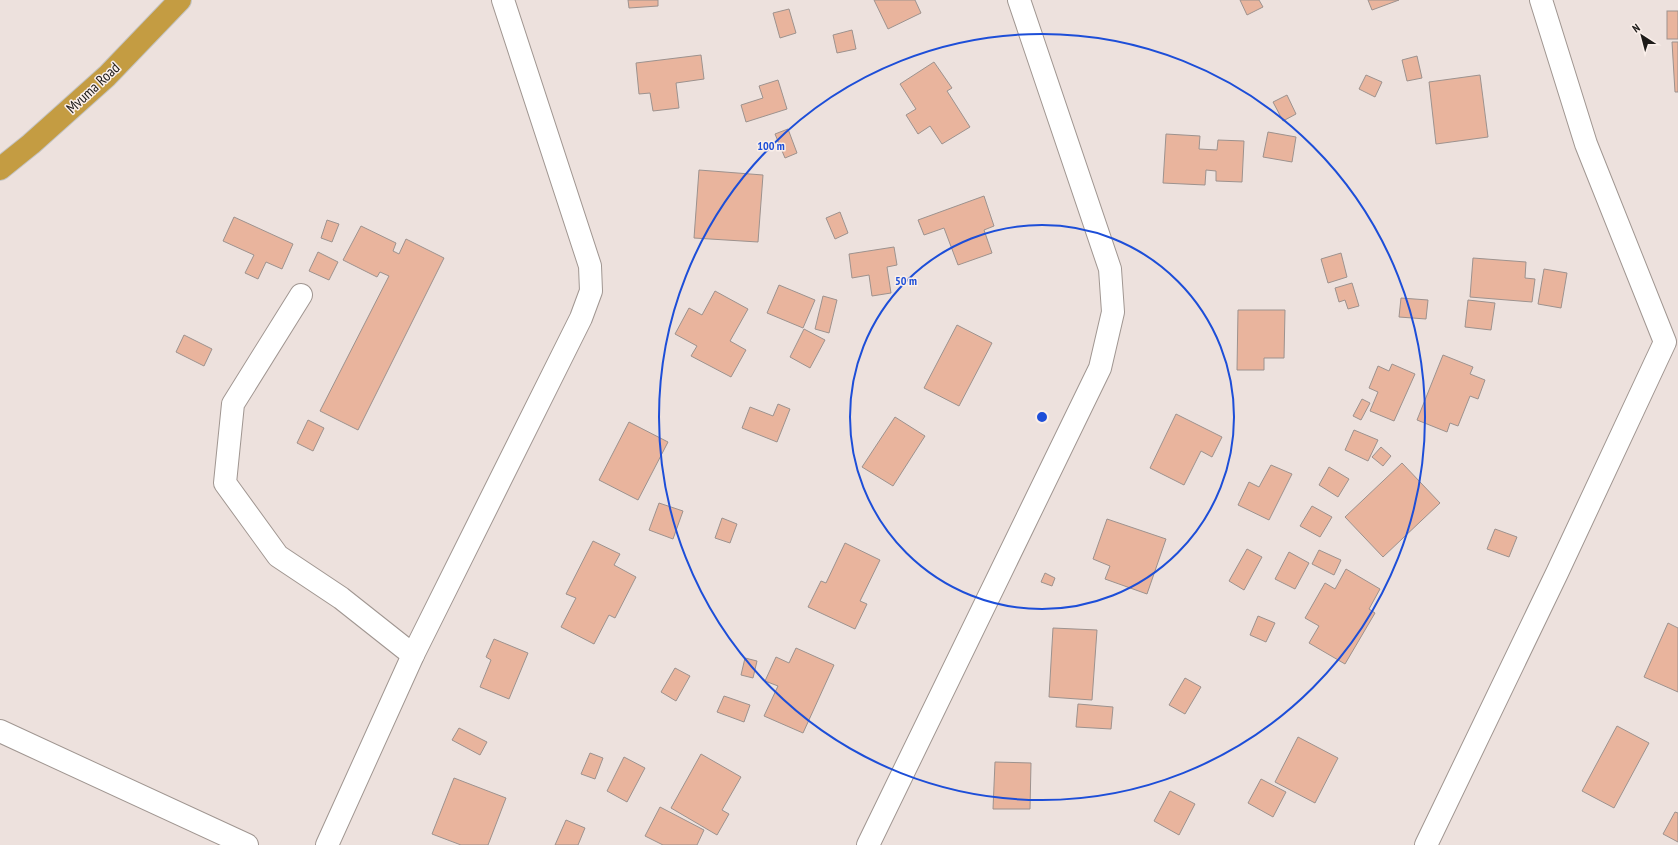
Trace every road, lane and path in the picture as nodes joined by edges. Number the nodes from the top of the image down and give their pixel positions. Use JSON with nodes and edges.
{"nodes":[{"id":1,"x":180,"y":0,"type":"edge"},
{"id":2,"x":503,"y":0,"type":"edge"},
{"id":3,"x":1019,"y":0,"type":"edge"},
{"id":4,"x":1541,"y":0,"type":"edge"},
{"id":5,"x":0,"y":169,"type":"edge"},
{"id":6,"x":301,"y":295,"type":"dead end"},
{"id":7,"x":1672,"y":340,"type":"edge"},
{"id":8,"x":413,"y":655,"type":"junction"},
{"id":9,"x":0,"y":731,"type":"edge"},
{"id":10,"x":247,"y":845,"type":"edge"},
{"id":11,"x":327,"y":845,"type":"edge"},
{"id":12,"x":868,"y":845,"type":"edge"},
{"id":13,"x":1426,"y":845,"type":"edge"}],
"edges":[{"from":1,"to":5,"type":"highway","name":"Mvuma Road"},
{"from":2,"to":8,"type":"street"},
{"from":3,"to":12,"type":"street"},
{"from":4,"to":7,"type":"street"},
{"from":6,"to":8,"type":"street"},
{"from":7,"to":13,"type":"street"},
{"from":8,"to":11,"type":"street"},
{"from":9,"to":10,"type":"street"}]}
